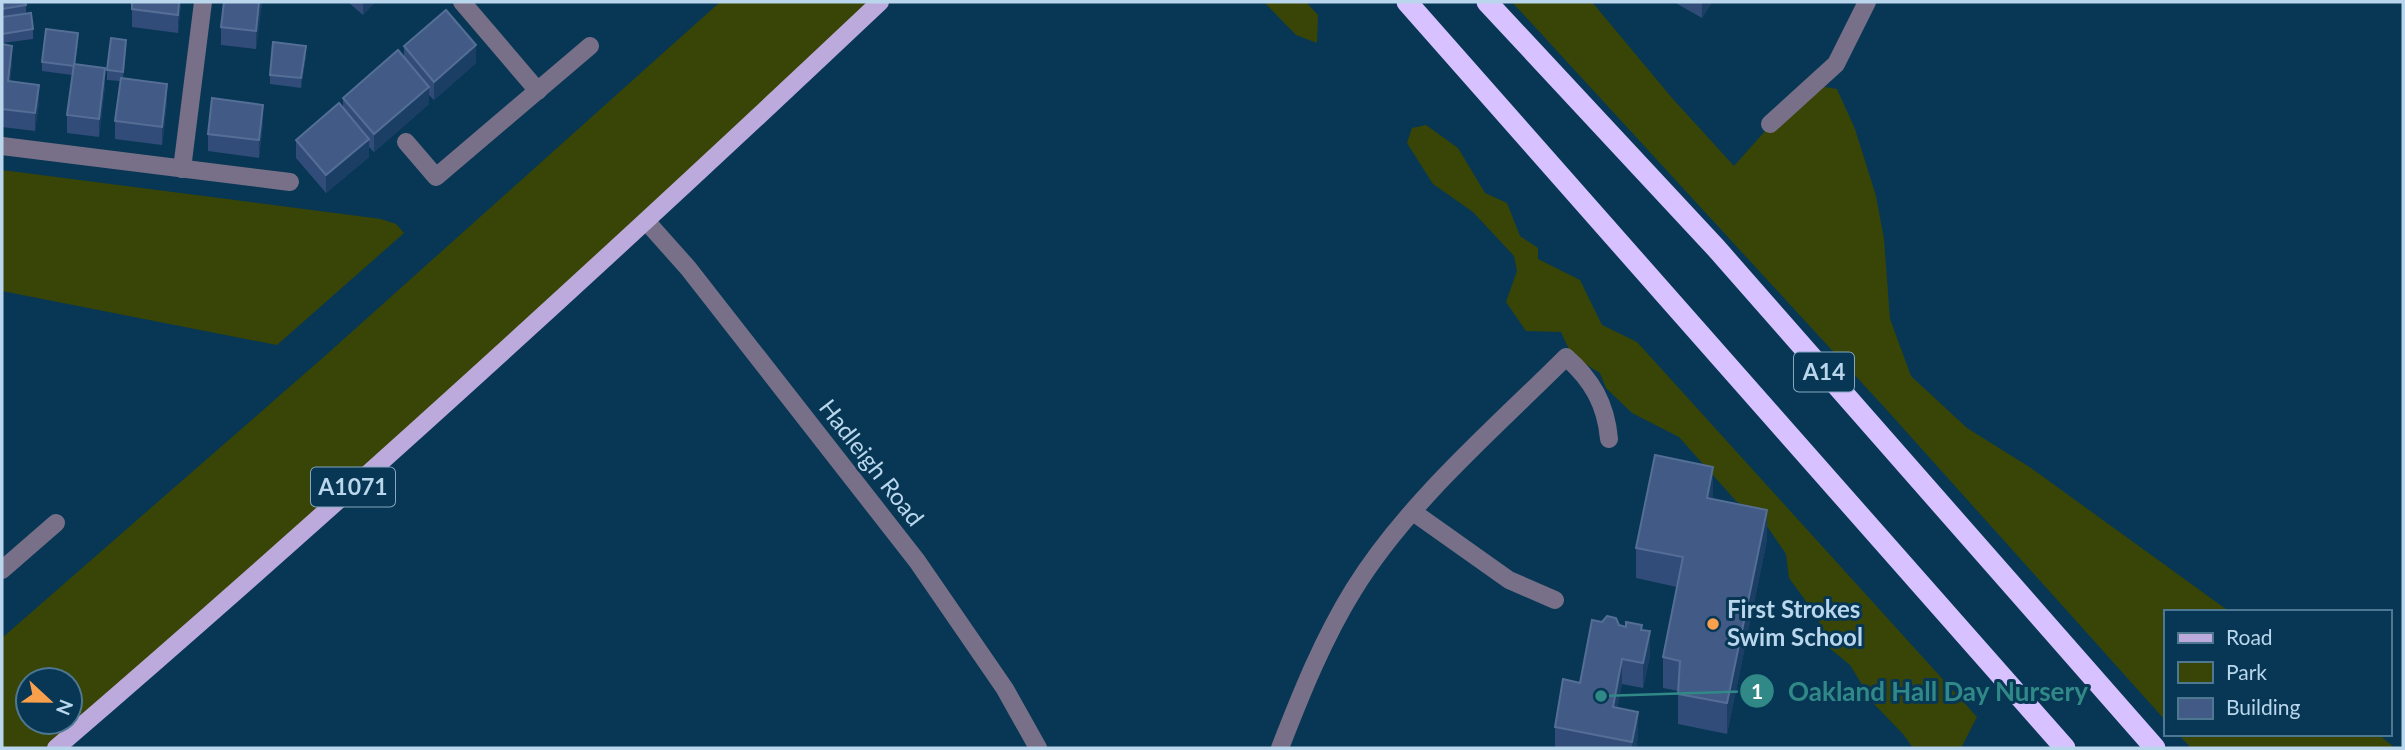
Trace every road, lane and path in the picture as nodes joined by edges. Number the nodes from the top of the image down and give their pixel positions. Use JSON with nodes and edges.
{"nodes":[{"id":1,"x":203,"y":2,"type":"edge"},
{"id":2,"x":462,"y":2,"type":"edge"},
{"id":3,"x":880,"y":2,"type":"edge"},
{"id":4,"x":1407,"y":2,"type":"edge"},
{"id":5,"x":1487,"y":2,"type":"edge"},
{"id":6,"x":1867,"y":2,"type":"edge"},
{"id":7,"x":590,"y":46,"type":"dead end"},
{"id":8,"x":538,"y":91,"type":"junction"},
{"id":9,"x":1770,"y":124,"type":"dead end"},
{"id":10,"x":406,"y":142,"type":"dead end"},
{"id":11,"x":2,"y":146,"type":"edge"},
{"id":12,"x":182,"y":169,"type":"junction"},
{"id":13,"x":290,"y":182,"type":"dead end"},
{"id":14,"x":647,"y":222,"type":"junction"},
{"id":15,"x":1609,"y":439,"type":"dead end"},
{"id":16,"x":1413,"y":512,"type":"junction"},
{"id":17,"x":56,"y":523,"type":"dead end"},
{"id":18,"x":2,"y":570,"type":"edge"},
{"id":19,"x":1555,"y":600,"type":"dead end"},
{"id":20,"x":56,"y":748,"type":"edge"},
{"id":21,"x":1038,"y":748,"type":"edge"},
{"id":22,"x":1280,"y":748,"type":"edge"},
{"id":23,"x":2065,"y":748,"type":"edge"},
{"id":24,"x":2155,"y":748,"type":"edge"}],
"edges":[{"from":1,"to":12,"type":"street"},
{"from":2,"to":8,"type":"street"},
{"from":3,"to":14,"type":"main road","number":"A1071"},
{"from":4,"to":23,"type":"highway","number":"A14"},
{"from":5,"to":24,"type":"highway","number":"A14"},
{"from":6,"to":9,"type":"street"},
{"from":7,"to":8,"type":"street"},
{"from":8,"to":10,"type":"street"},
{"from":11,"to":12,"type":"street"},
{"from":12,"to":13,"type":"street"},
{"from":14,"to":20,"type":"main road","number":"A1071"},
{"from":14,"to":21,"type":"street","name":"Hadleigh Road"},
{"from":15,"to":16,"type":"street"},
{"from":16,"to":19,"type":"street"},
{"from":16,"to":22,"type":"street"},
{"from":17,"to":18,"type":"street"}]}
